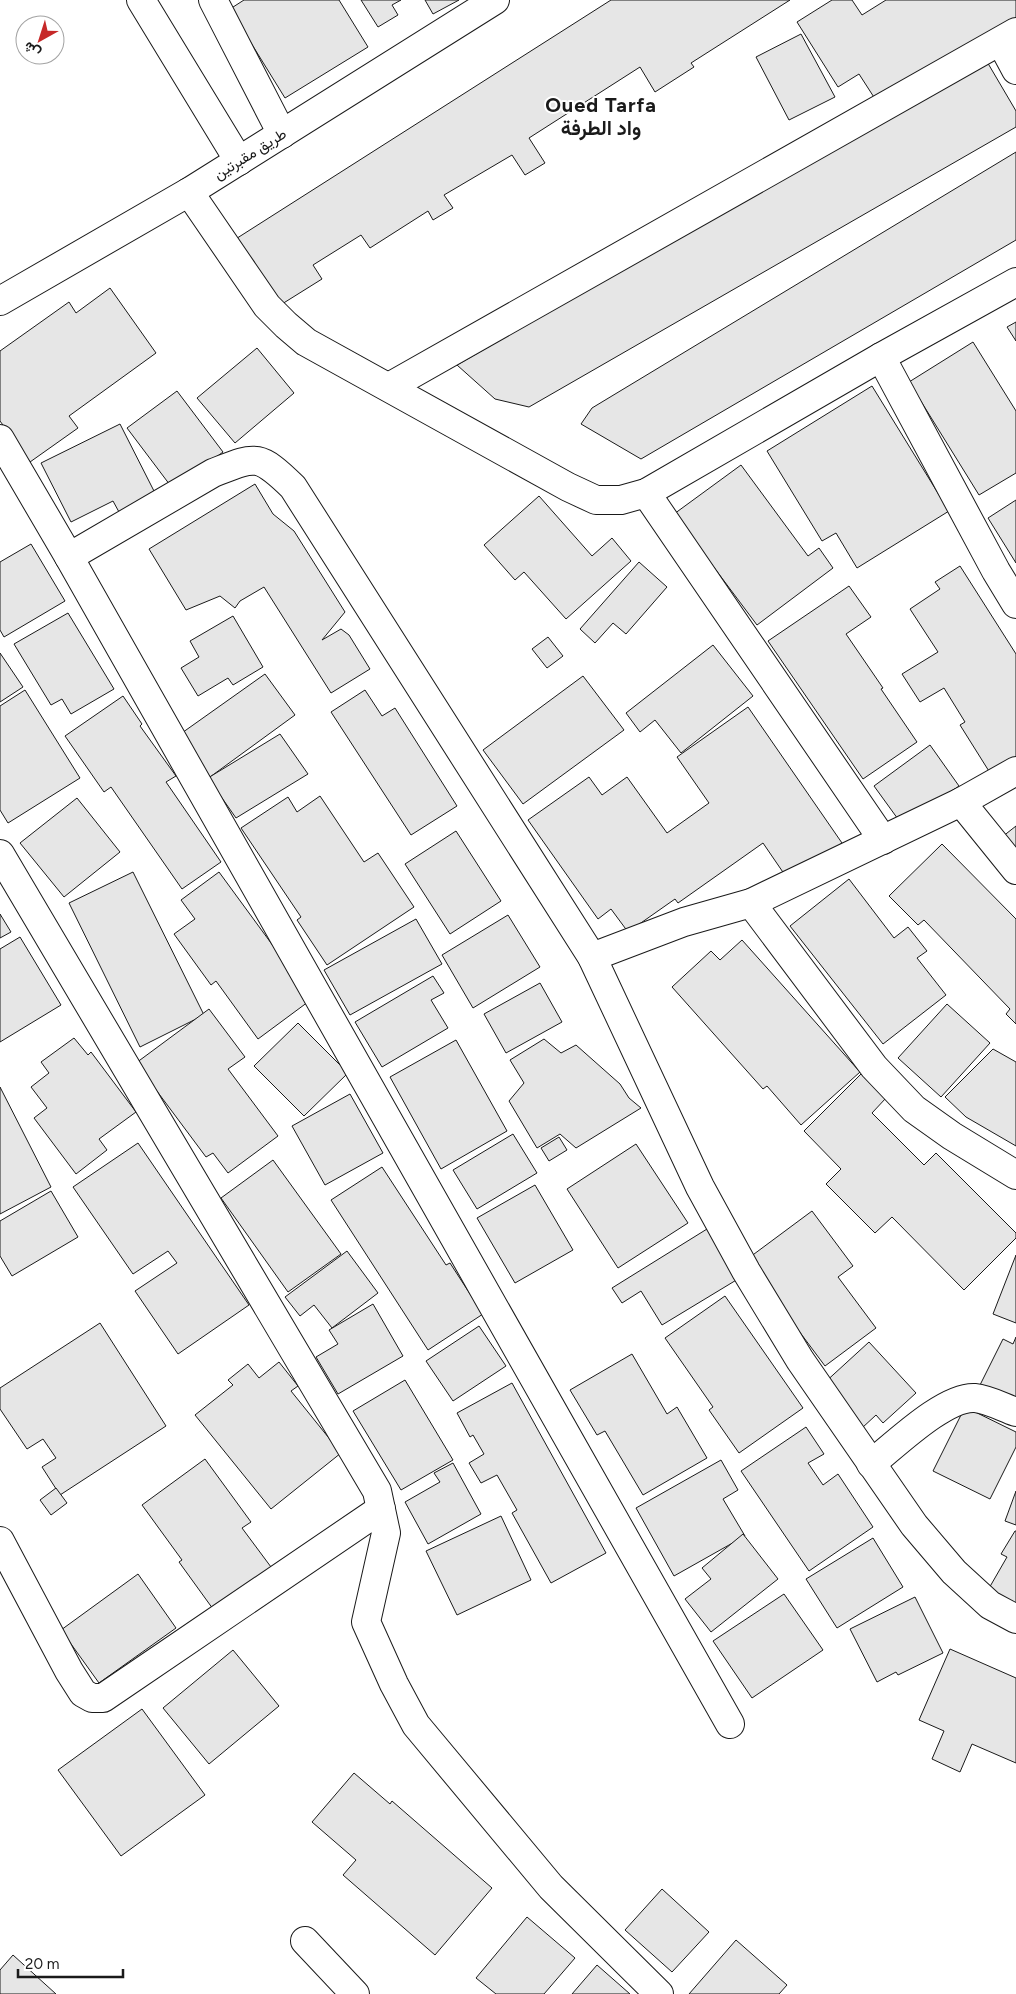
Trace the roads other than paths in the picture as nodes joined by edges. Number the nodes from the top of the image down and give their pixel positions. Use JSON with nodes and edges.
{"nodes":[{"id":1,"x":141,"y":0,"type":"edge"},
{"id":2,"x":213,"y":0,"type":"edge"},
{"id":3,"x":495,"y":0,"type":"edge"},
{"id":4,"x":1009,"y":37,"type":"edge"},
{"id":5,"x":1016,"y":70,"type":"edge"},
{"id":6,"x":282,"y":134,"type":"junction"},
{"id":7,"x":239,"y":161,"type":"junction"},
{"id":8,"x":188,"y":192,"type":"junction"},
{"id":9,"x":1016,"y":282,"type":"edge"},
{"id":10,"x":0,"y":301,"type":"edge"},
{"id":11,"x":881,"y":357,"type":"junction"},
{"id":12,"x":389,"y":387,"type":"junction"},
{"id":13,"x":0,"y":439,"type":"edge"},
{"id":14,"x":646,"y":493,"type":"junction"},
{"id":15,"x":69,"y":557,"type":"junction"},
{"id":16,"x":1016,"y":604,"type":"edge"},
{"id":17,"x":1016,"y":770,"type":"edge"},
{"id":18,"x":961,"y":802,"type":"junction"},
{"id":19,"x":883,"y":840,"type":"junction"},
{"id":20,"x":0,"y":854,"type":"edge"},
{"id":21,"x":1016,"y":870,"type":"edge"},
{"id":22,"x":751,"y":903,"type":"junction"},
{"id":23,"x":592,"y":957,"type":"junction"},
{"id":24,"x":1016,"y":1175,"type":"edge"},
{"id":25,"x":1016,"y":1412,"type":"edge"},
{"id":26,"x":871,"y":1464,"type":"junction"},
{"id":27,"x":381,"y":1508,"type":"junction"},
{"id":28,"x":0,"y":1541,"type":"edge"},
{"id":29,"x":1016,"y":1619,"type":"edge"},
{"id":30,"x":730,"y":1724,"type":"dead end"},
{"id":31,"x":305,"y":1941,"type":"dead end"},
{"id":32,"x":355,"y":1994,"type":"edge"},
{"id":33,"x":659,"y":1994,"type":"edge"}],
"edges":[{"from":1,"to":7,"type":"street"},
{"from":2,"to":6,"type":"street"},
{"from":3,"to":6,"type":"street","name":"طريق مقبرتين"},
{"from":4,"to":5,"type":"street"},
{"from":4,"to":12,"type":"street"},
{"from":6,"to":7,"type":"street","name":"طريق مقبرتين"},
{"from":7,"to":8,"type":"street","name":"طريق مقبرتين"},
{"from":8,"to":10,"type":"street","name":"طريق مقبرتين"},
{"from":8,"to":12,"type":"street"},
{"from":9,"to":11,"type":"street"},
{"from":11,"to":14,"type":"street"},
{"from":11,"to":16,"type":"street"},
{"from":12,"to":14,"type":"street"},
{"from":13,"to":15,"type":"street"},
{"from":14,"to":19,"type":"street"},
{"from":15,"to":23,"type":"street"},
{"from":15,"to":30,"type":"street"},
{"from":17,"to":18,"type":"street"},
{"from":18,"to":19,"type":"street"},
{"from":18,"to":21,"type":"street"},
{"from":19,"to":22,"type":"street"},
{"from":20,"to":27,"type":"street"},
{"from":22,"to":23,"type":"street"},
{"from":22,"to":24,"type":"street"},
{"from":23,"to":26,"type":"street"},
{"from":25,"to":26,"type":"street"},
{"from":26,"to":29,"type":"street"},
{"from":27,"to":28,"type":"street"},
{"from":27,"to":33,"type":"street"},
{"from":31,"to":32,"type":"street"}]}
